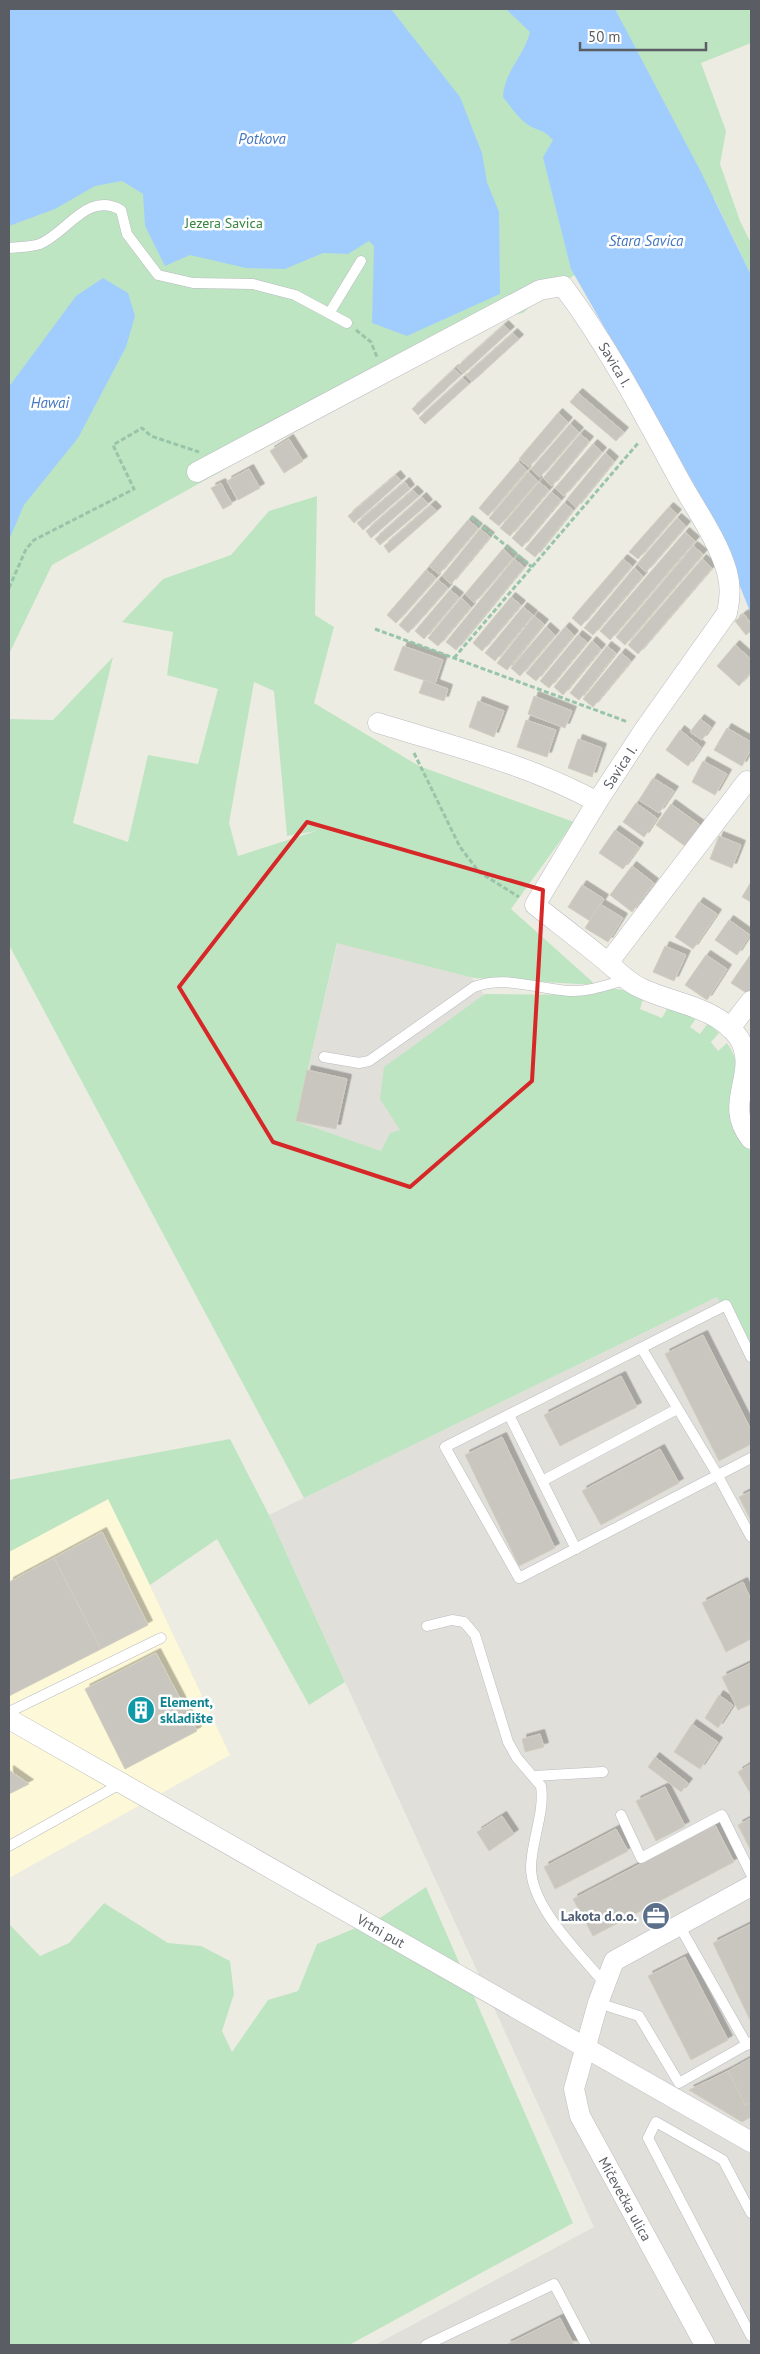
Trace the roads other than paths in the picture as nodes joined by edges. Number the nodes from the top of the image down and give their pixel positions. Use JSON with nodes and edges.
{"nodes":[{"id":1,"x":9,"y":248,"type":"edge"},
{"id":2,"x":361,"y":261,"type":"dead end"},
{"id":3,"x":330,"y":312,"type":"junction"},
{"id":4,"x":347,"y":323,"type":"road end"},
{"id":5,"x":200,"y":463,"type":"road end"},
{"id":6,"x":378,"y":723,"type":"dead end"},
{"id":7,"x":747,"y":780,"type":"dead end"},
{"id":8,"x":597,"y":802,"type":"junction"},
{"id":9,"x":608,"y":963,"type":"junction"},
{"id":10,"x":625,"y":980,"type":"junction"},
{"id":11,"x":751,"y":1001,"type":"edge"},
{"id":12,"x":730,"y":1028,"type":"junction"},
{"id":13,"x":324,"y":1057,"type":"dead end"},
{"id":14,"x":751,"y":1139,"type":"edge"},
{"id":15,"x":642,"y":1349,"type":"junction"},
{"id":16,"x":751,"y":1357,"type":"edge"},
{"id":17,"x":677,"y":1409,"type":"junction"},
{"id":18,"x":509,"y":1414,"type":"junction"},
{"id":19,"x":751,"y":1458,"type":"edge"},
{"id":20,"x":717,"y":1474,"type":"junction"},
{"id":21,"x":544,"y":1480,"type":"junction"},
{"id":22,"x":751,"y":1538,"type":"edge"},
{"id":23,"x":576,"y":1550,"type":"junction"},
{"id":24,"x":427,"y":1626,"type":"dead end"},
{"id":25,"x":161,"y":1638,"type":"dead end"},
{"id":26,"x":9,"y":1712,"type":"edge"},
{"id":27,"x":9,"y":1719,"type":"edge"},
{"id":28,"x":603,"y":1772,"type":"dead end"},
{"id":29,"x":534,"y":1776,"type":"junction"},
{"id":30,"x":122,"y":1783,"type":"junction"},
{"id":31,"x":622,"y":1815,"type":"dead end"},
{"id":32,"x":9,"y":1846,"type":"edge"},
{"id":33,"x":751,"y":1874,"type":"edge"},
{"id":34,"x":751,"y":1886,"type":"edge"},
{"id":35,"x":680,"y":1927,"type":"junction"},
{"id":36,"x":601,"y":1993,"type":"junction"},
{"id":37,"x":749,"y":2044,"type":"edge"},
{"id":38,"x":584,"y":2046,"type":"junction"},
{"id":39,"x":751,"y":2142,"type":"edge"},
{"id":40,"x":751,"y":2213,"type":"edge"},
{"id":41,"x":751,"y":2336,"type":"edge"},
{"id":42,"x":426,"y":2345,"type":"edge"},
{"id":43,"x":586,"y":2345,"type":"edge"},
{"id":44,"x":705,"y":2345,"type":"edge"}],
"edges":[{"from":1,"to":3,"type":"lane"},
{"from":2,"to":3,"type":"lane"},
{"from":3,"to":4,"type":"lane"},
{"from":5,"to":8,"type":"street","name":"Savica I."},
{"from":6,"to":8,"type":"street","name":"Savica I."},
{"from":7,"to":9,"type":"street"},
{"from":8,"to":9,"type":"street","name":"Savica I."},
{"from":9,"to":10,"type":"street"},
{"from":10,"to":12,"type":"street"},
{"from":10,"to":13,"type":"lane"},
{"from":11,"to":12,"type":"street"},
{"from":12,"to":14,"type":"street"},
{"from":15,"to":16,"type":"lane"},
{"from":15,"to":17,"type":"lane"},
{"from":15,"to":18,"type":"lane"},
{"from":17,"to":20,"type":"lane"},
{"from":17,"to":21,"type":"lane"},
{"from":18,"to":21,"type":"lane"},
{"from":18,"to":23,"type":"lane"},
{"from":19,"to":20,"type":"lane"},
{"from":20,"to":22,"type":"lane"},
{"from":20,"to":23,"type":"lane"},
{"from":21,"to":23,"type":"lane"},
{"from":24,"to":29,"type":"lane"},
{"from":25,"to":26,"type":"lane"},
{"from":27,"to":30,"type":"street","name":"Vrtni put"},
{"from":28,"to":29,"type":"lane"},
{"from":29,"to":36,"type":"lane"},
{"from":30,"to":32,"type":"lane"},
{"from":30,"to":38,"type":"street","name":"Vrtni put"},
{"from":31,"to":33,"type":"lane"},
{"from":34,"to":35,"type":"street","name":"Mičevečka ulica"},
{"from":35,"to":36,"type":"street","name":"Mičevečka ulica"},
{"from":35,"to":37,"type":"lane"},
{"from":36,"to":37,"type":"lane"},
{"from":36,"to":38,"type":"street","name":"Mičevečka ulica"},
{"from":38,"to":39,"type":"street","name":"Vrtni put"},
{"from":38,"to":44,"type":"street","name":"Mičevečka ulica"},
{"from":40,"to":41,"type":"lane"},
{"from":42,"to":43,"type":"lane"}]}
